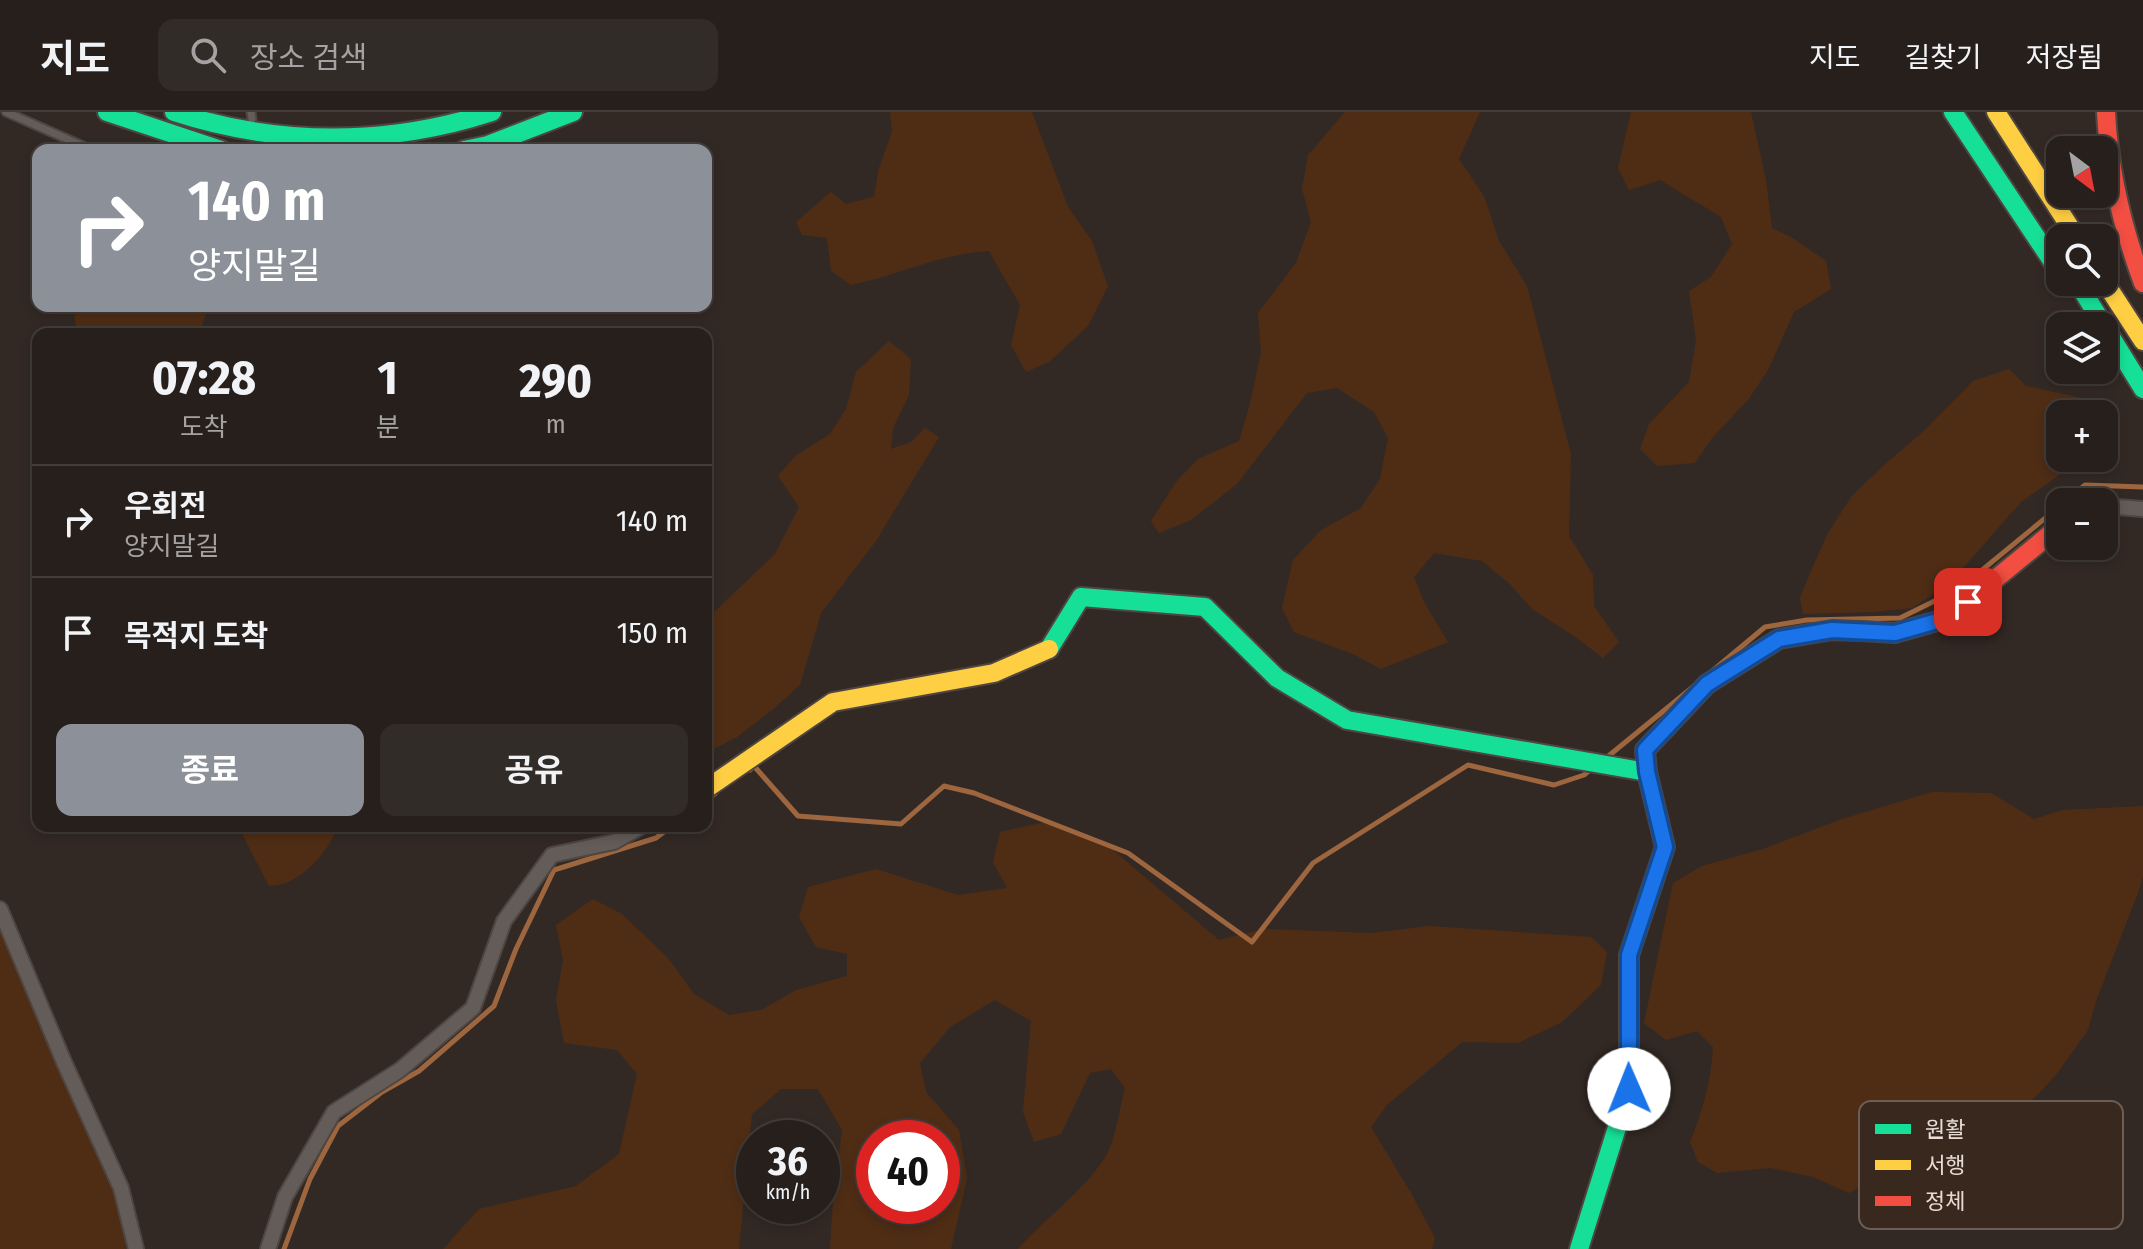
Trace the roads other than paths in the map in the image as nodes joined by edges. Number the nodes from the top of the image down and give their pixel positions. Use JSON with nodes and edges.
{"nodes":[{"id":1,"x":6,"y":112,"type":"edge"},
{"id":2,"x":107,"y":112,"type":"edge"},
{"id":3,"x":174,"y":112,"type":"edge"},
{"id":4,"x":492,"y":112,"type":"edge"},
{"id":5,"x":573,"y":112,"type":"edge"},
{"id":6,"x":1953,"y":112,"type":"edge"},
{"id":7,"x":1967,"y":112,"type":"edge"},
{"id":8,"x":1996,"y":112,"type":"edge"},
{"id":9,"x":2106,"y":112,"type":"edge"},
{"id":10,"x":78,"y":144,"type":"edge"},
{"id":11,"x":203,"y":144,"type":"edge"},
{"id":12,"x":491,"y":144,"type":"edge"},
{"id":13,"x":2068,"y":224,"type":"edge"},
{"id":14,"x":2046,"y":233,"type":"edge"},
{"id":15,"x":2046,"y":252,"type":"edge"},
{"id":16,"x":2143,"y":283,"type":"edge"},
{"id":17,"x":2114,"y":296,"type":"edge"},
{"id":18,"x":2143,"y":341,"type":"edge"},
{"id":19,"x":2118,"y":350,"type":"edge"},
{"id":20,"x":2143,"y":389,"type":"edge"},
{"id":21,"x":2118,"y":507,"type":"edge"},
{"id":22,"x":2143,"y":509,"type":"edge"},
{"id":23,"x":2046,"y":538,"type":"edge"},
{"id":24,"x":1647,"y":772,"type":"junction"},
{"id":25,"x":712,"y":785,"type":"edge"},
{"id":26,"x":632,"y":832,"type":"edge"},
{"id":27,"x":0,"y":909,"type":"edge"},
{"id":28,"x":136,"y":1249,"type":"edge"},
{"id":29,"x":268,"y":1249,"type":"edge"},
{"id":30,"x":1579,"y":1249,"type":"edge"}],
"edges":[{"from":1,"to":10,"type":"lane"},
{"from":2,"to":11,"type":"main road"},
{"from":3,"to":4,"type":"main road"},
{"from":5,"to":12,"type":"main road"},
{"from":6,"to":15,"type":"main road"},
{"from":7,"to":14,"type":"main road"},
{"from":8,"to":13,"type":"main road"},
{"from":9,"to":16,"type":"main road"},
{"from":17,"to":18,"type":"main road"},
{"from":19,"to":20,"type":"main road"},
{"from":21,"to":22,"type":"street"},
{"from":23,"to":24,"type":"main road"},
{"from":24,"to":25,"type":"main road"},
{"from":24,"to":30,"type":"main road"},
{"from":26,"to":29,"type":"street"},
{"from":27,"to":28,"type":"street"}]}
